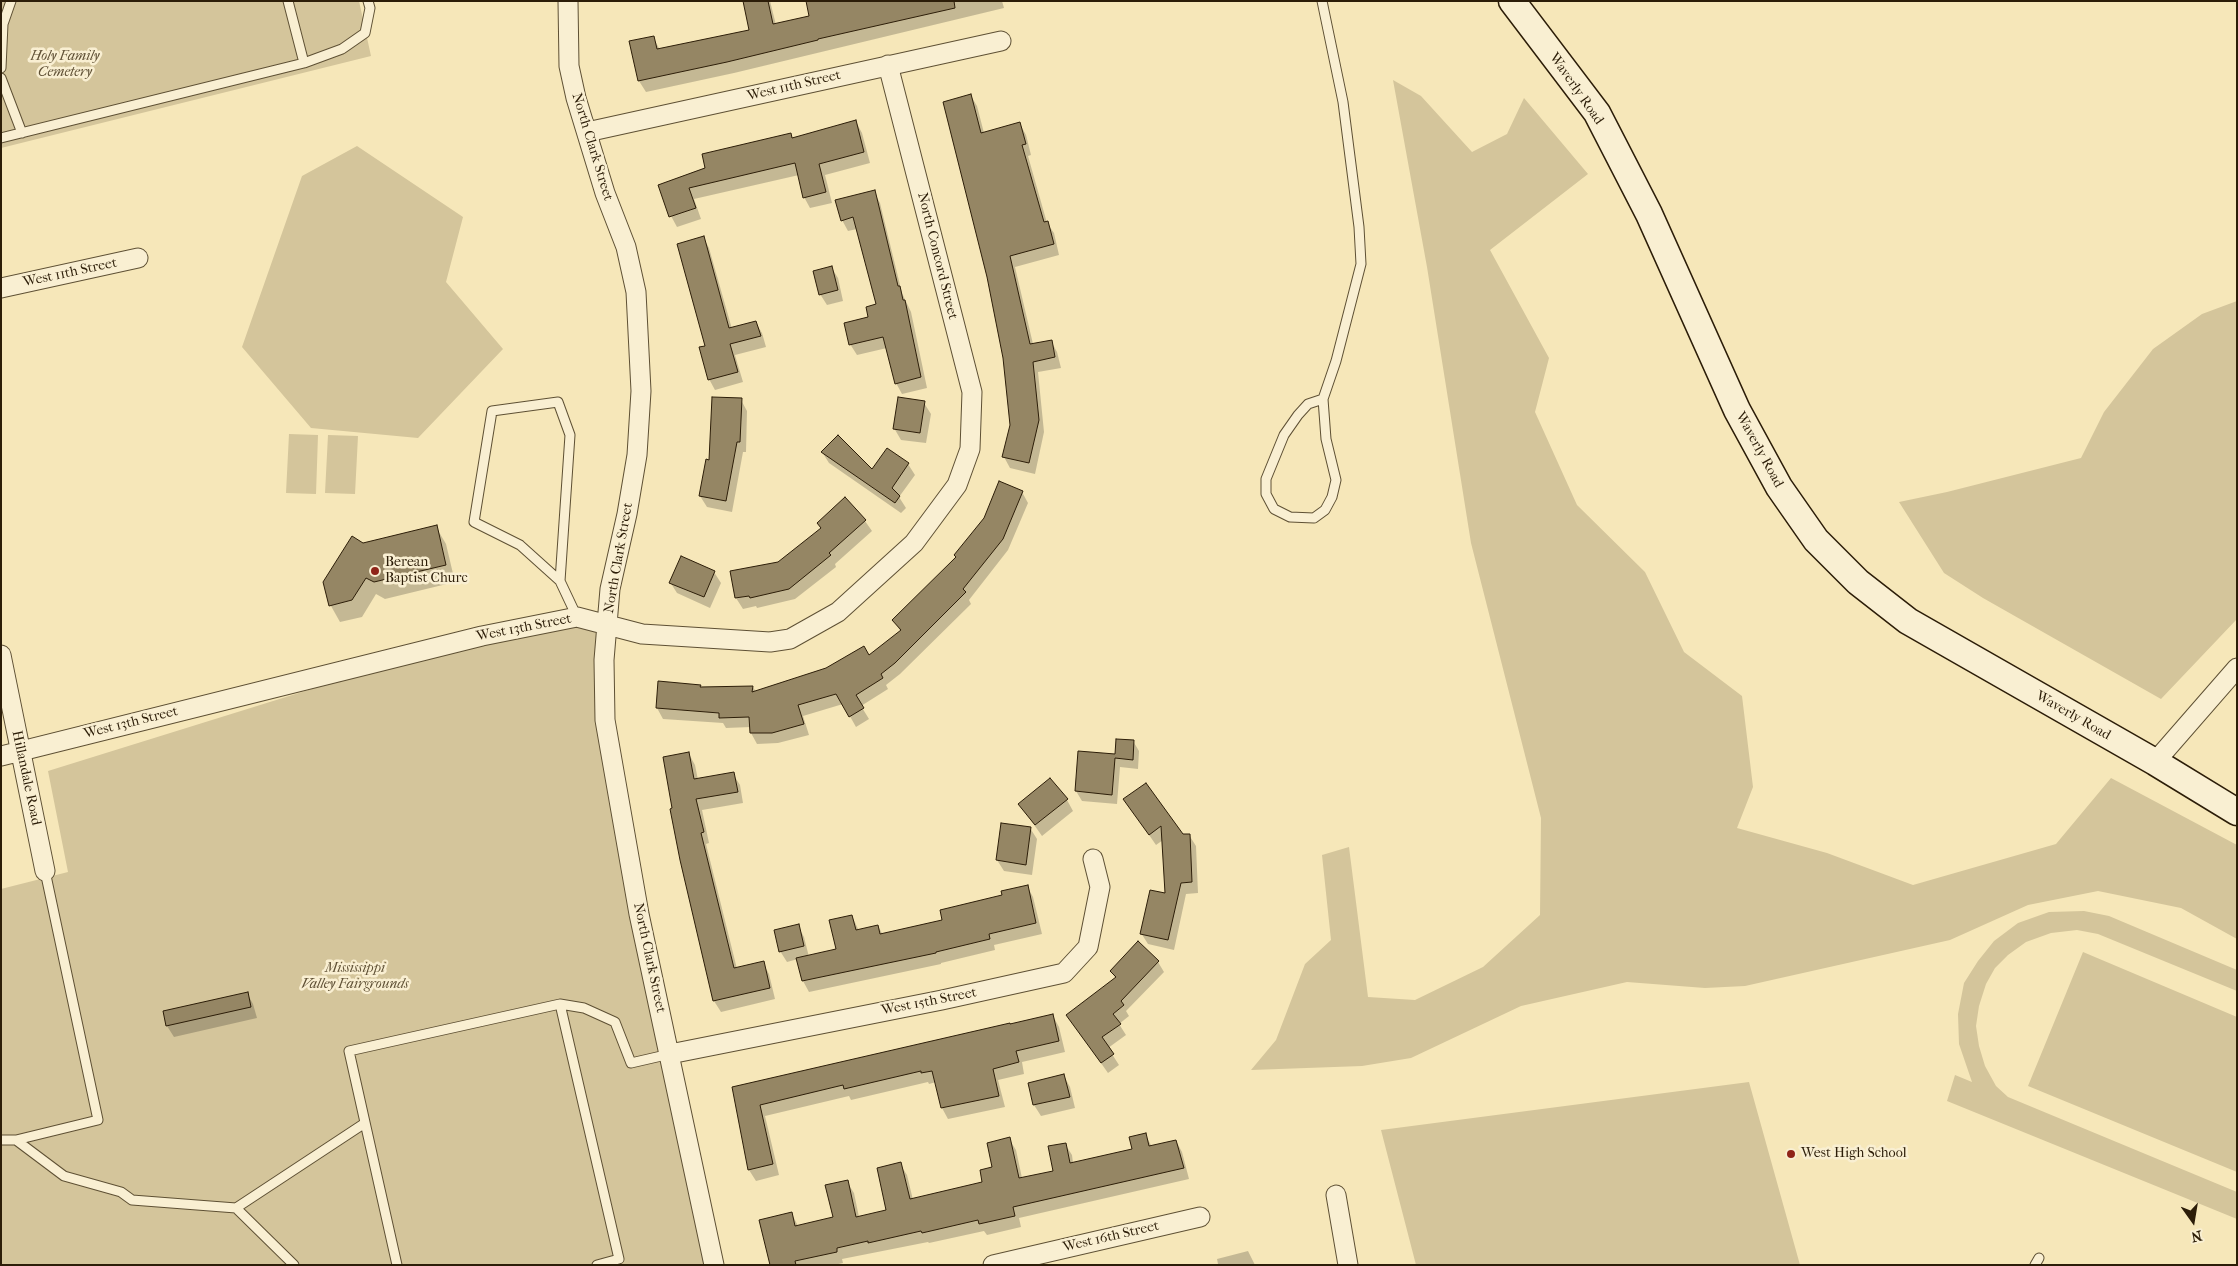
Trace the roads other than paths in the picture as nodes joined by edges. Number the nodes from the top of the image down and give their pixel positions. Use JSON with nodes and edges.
{"nodes":[{"id":1,"x":12,"y":1,"type":"edge"},
{"id":2,"x":288,"y":1,"type":"edge"},
{"id":3,"x":368,"y":1,"type":"edge"},
{"id":4,"x":568,"y":1,"type":"edge"},
{"id":5,"x":1322,"y":1,"type":"edge"},
{"id":6,"x":1512,"y":1,"type":"edge"},
{"id":7,"x":1002,"y":41,"type":"dead end"},
{"id":8,"x":304,"y":63,"type":"junction"},
{"id":9,"x":888,"y":65,"type":"junction"},
{"id":10,"x":1,"y":68,"type":"edge"},
{"id":11,"x":1,"y":78,"type":"edge"},
{"id":12,"x":587,"y":132,"type":"junction"},
{"id":13,"x":22,"y":133,"type":"junction"},
{"id":14,"x":1,"y":138,"type":"edge"},
{"id":15,"x":138,"y":258,"type":"dead end"},
{"id":16,"x":1,"y":288,"type":"edge"},
{"id":17,"x":1322,"y":399,"type":"junction"},
{"id":18,"x":970,"y":449,"type":"joint"},
{"id":19,"x":560,"y":581,"type":"junction"},
{"id":20,"x":577,"y":616,"type":"junction"},
{"id":21,"x":607,"y":625,"type":"junction"},
{"id":22,"x":1,"y":655,"type":"edge"},
{"id":23,"x":2237,"y":668,"type":"edge"},
{"id":24,"x":20,"y":751,"type":"junction"},
{"id":25,"x":1,"y":756,"type":"edge"},
{"id":26,"x":2155,"y":762,"type":"junction"},
{"id":27,"x":2237,"y":812,"type":"edge"},
{"id":28,"x":1093,"y":859,"type":"dead end"},
{"id":29,"x":46,"y":871,"type":"joint"},
{"id":30,"x":560,"y":1004,"type":"junction"},
{"id":31,"x":670,"y":1054,"type":"junction"},
{"id":32,"x":365,"y":1123,"type":"junction"},
{"id":33,"x":1,"y":1140,"type":"edge"},
{"id":34,"x":16,"y":1140,"type":"junction"},
{"id":35,"x":1336,"y":1195,"type":"dead end"},
{"id":36,"x":236,"y":1208,"type":"junction"},
{"id":37,"x":1200,"y":1217,"type":"dead end"},
{"id":38,"x":294,"y":1265,"type":"edge"},
{"id":39,"x":396,"y":1265,"type":"edge"},
{"id":40,"x":597,"y":1265,"type":"edge"},
{"id":41,"x":714,"y":1265,"type":"edge"},
{"id":42,"x":993,"y":1265,"type":"edge"},
{"id":43,"x":1348,"y":1265,"type":"edge"}],
"edges":[{"from":1,"to":10,"type":"lane"},
{"from":2,"to":8,"type":"lane"},
{"from":3,"to":8,"type":"lane"},
{"from":4,"to":12,"type":"street","name":"North Clark Street"},
{"from":5,"to":17,"type":"lane"},
{"from":6,"to":26,"type":"street","name":"Waverly Road"},
{"from":7,"to":9,"type":"street","name":"West 11th Street"},
{"from":8,"to":13,"type":"lane"},
{"from":9,"to":12,"type":"street","name":"West 11th Street"},
{"from":9,"to":18,"type":"street","name":"North Concord Street"},
{"from":11,"to":13,"type":"lane"},
{"from":12,"to":21,"type":"street","name":"North Clark Street"},
{"from":13,"to":14,"type":"lane"},
{"from":15,"to":16,"type":"street","name":"West 11th Street"},
{"from":17,"to":17,"type":"lane"},
{"from":18,"to":21,"type":"street","name":"West 13th Street"},
{"from":19,"to":19,"type":"lane"},
{"from":19,"to":20,"type":"lane"},
{"from":20,"to":21,"type":"street","name":"West 13th Street"},
{"from":20,"to":24,"type":"street","name":"West 13th Street"},
{"from":21,"to":31,"type":"street","name":"North Clark Street"},
{"from":22,"to":24,"type":"street","name":"Hillandale Road"},
{"from":23,"to":26,"type":"street"},
{"from":24,"to":25,"type":"street","name":"West 13th Street"},
{"from":24,"to":29,"type":"street","name":"Hillandale Road"},
{"from":26,"to":27,"type":"street","name":"Waverly Road"},
{"from":28,"to":31,"type":"street","name":"West 15th Street"},
{"from":29,"to":34,"type":"lane"},
{"from":30,"to":31,"type":"lane"},
{"from":30,"to":32,"type":"lane"},
{"from":30,"to":40,"type":"lane"},
{"from":31,"to":41,"type":"street","name":"North Clark Street"},
{"from":32,"to":36,"type":"lane"},
{"from":32,"to":39,"type":"lane"},
{"from":33,"to":34,"type":"lane"},
{"from":34,"to":36,"type":"lane"},
{"from":35,"to":43,"type":"street"},
{"from":36,"to":38,"type":"lane"},
{"from":37,"to":42,"type":"street","name":"West 16th Street"}]}
